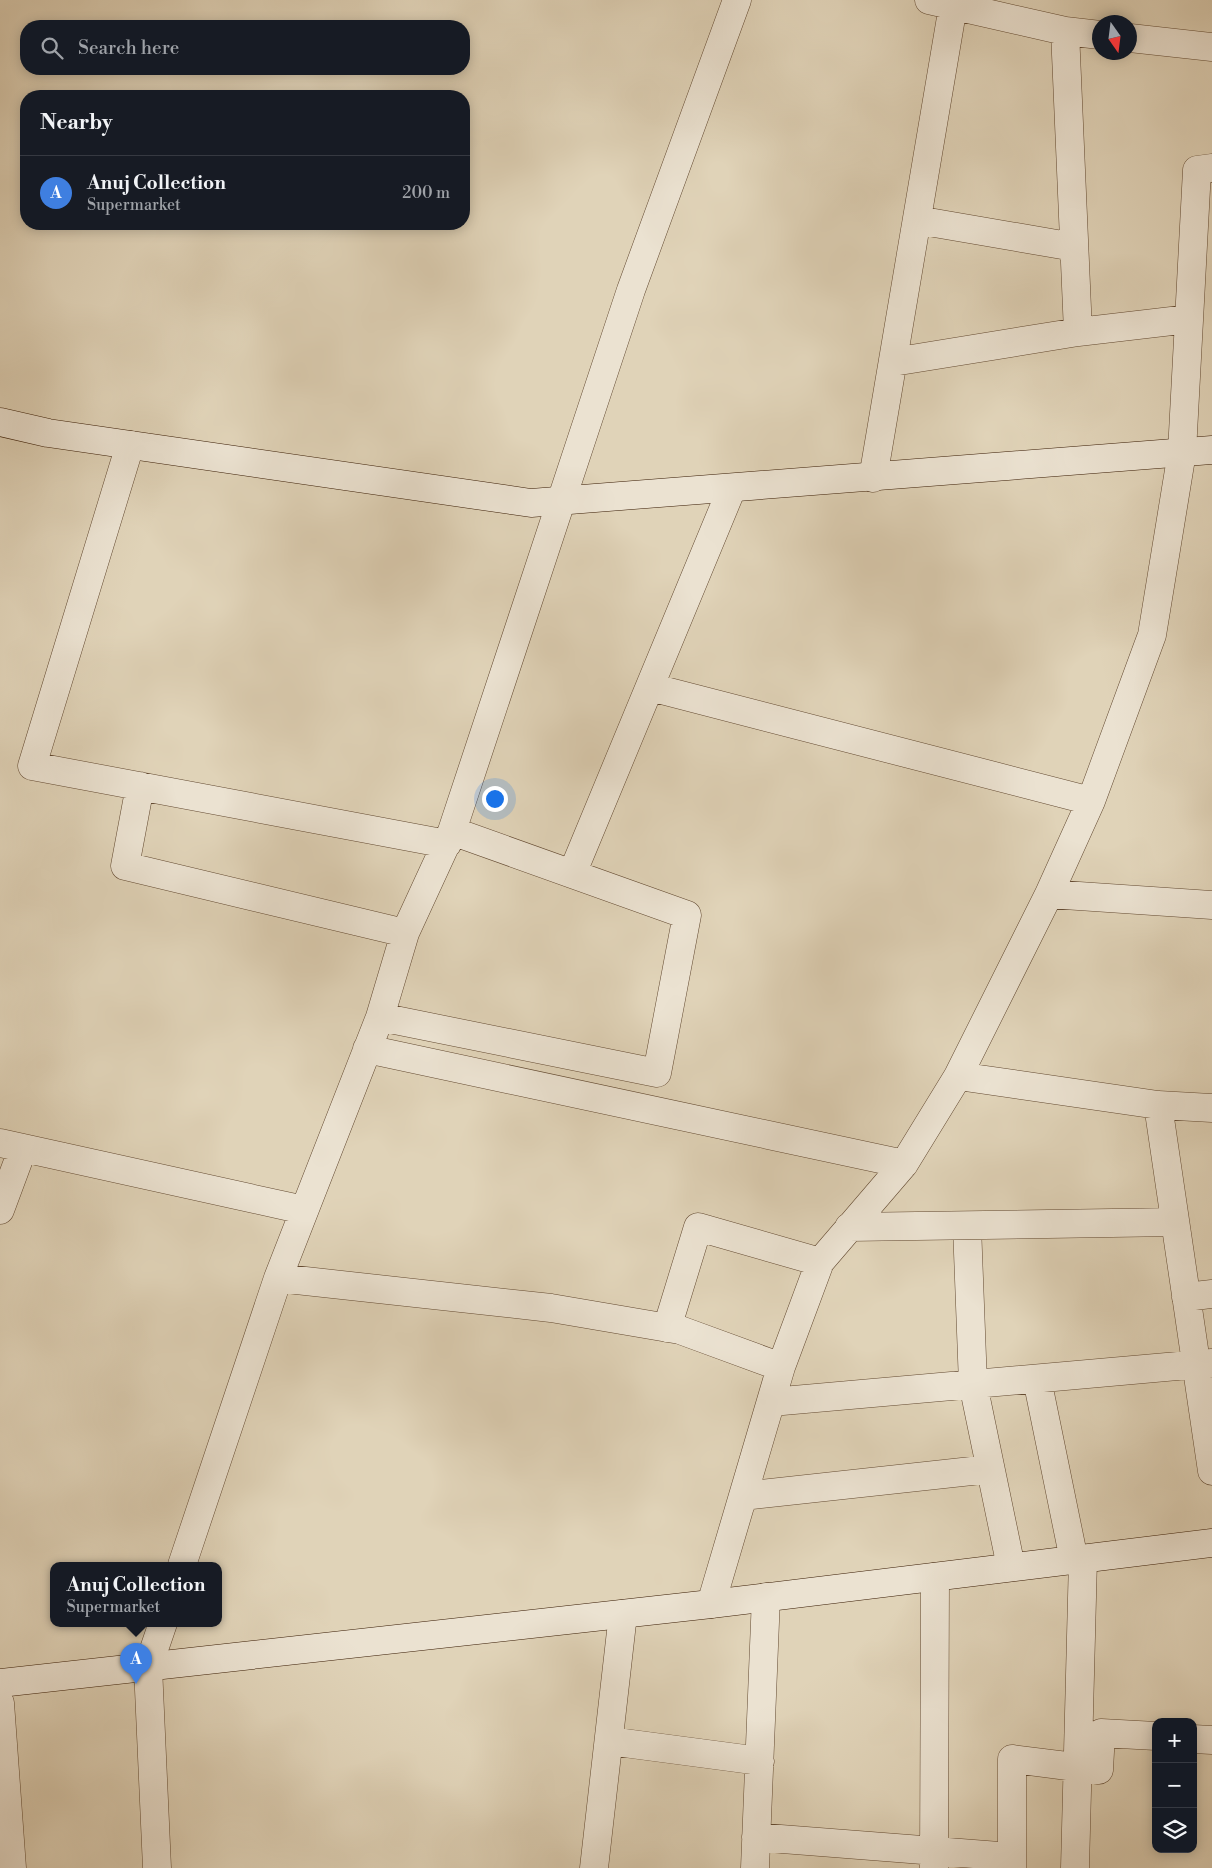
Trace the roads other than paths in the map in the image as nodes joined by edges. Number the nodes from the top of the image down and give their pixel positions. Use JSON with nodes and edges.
{"nodes":[{"id":1,"x":737,"y":0,"type":"edge"},
{"id":2,"x":946,"y":2,"type":"edge"},
{"id":3,"x":1066,"y":31,"type":"junction"},
{"id":4,"x":1092,"y":34,"type":"edge"},
{"id":5,"x":1137,"y":39,"type":"edge"},
{"id":6,"x":1212,"y":47,"type":"edge"},
{"id":7,"x":1212,"y":168,"type":"edge"},
{"id":8,"x":917,"y":220,"type":"junction"},
{"id":9,"x":1074,"y":247,"type":"junction"},
{"id":10,"x":1189,"y":319,"type":"junction"},
{"id":11,"x":1078,"y":332,"type":"junction"},
{"id":12,"x":893,"y":362,"type":"junction"},
{"id":13,"x":0,"y":422,"type":"edge"},
{"id":14,"x":130,"y":445,"type":"junction"},
{"id":15,"x":1212,"y":450,"type":"edge"},
{"id":16,"x":1182,"y":452,"type":"junction"},
{"id":17,"x":873,"y":478,"type":"junction"},
{"id":18,"x":732,"y":488,"type":"junction"},
{"id":19,"x":562,"y":500,"type":"junction"},
{"id":20,"x":650,"y":688,"type":"junction"},
{"id":21,"x":140,"y":786,"type":"junction"},
{"id":22,"x":1091,"y":801,"type":"junction"},
{"id":23,"x":449,"y":837,"type":"junction"},
{"id":24,"x":572,"y":874,"type":"junction"},
{"id":25,"x":1049,"y":894,"type":"junction"},
{"id":26,"x":1212,"y":905,"type":"edge"},
{"id":27,"x":405,"y":933,"type":"junction"},
{"id":28,"x":380,"y":1017,"type":"junction"},
{"id":29,"x":367,"y":1049,"type":"junction"},
{"id":30,"x":958,"y":1076,"type":"junction"},
{"id":31,"x":1158,"y":1105,"type":"junction"},
{"id":32,"x":1212,"y":1108,"type":"edge"},
{"id":33,"x":11,"y":1145,"type":"edge"},
{"id":34,"x":904,"y":1164,"type":"junction"},
{"id":35,"x":0,"y":1210,"type":"edge"},
{"id":36,"x":304,"y":1210,"type":"junction"},
{"id":37,"x":1175,"y":1222,"type":"junction"},
{"id":38,"x":968,"y":1226,"type":"junction"},
{"id":39,"x":849,"y":1227,"type":"junction"},
{"id":40,"x":820,"y":1262,"type":"junction"},
{"id":41,"x":278,"y":1278,"type":"junction"},
{"id":42,"x":1199,"y":1296,"type":"edge"},
{"id":43,"x":668,"y":1328,"type":"junction"},
{"id":44,"x":1204,"y":1364,"type":"edge"},
{"id":45,"x":781,"y":1367,"type":"junction"},
{"id":46,"x":1037,"y":1378,"type":"junction"},
{"id":47,"x":973,"y":1384,"type":"junction"},
{"id":48,"x":771,"y":1402,"type":"junction"},
{"id":49,"x":990,"y":1469,"type":"junction"},
{"id":50,"x":1212,"y":1471,"type":"edge"},
{"id":51,"x":743,"y":1496,"type":"junction"},
{"id":52,"x":1212,"y":1543,"type":"edge"},
{"id":53,"x":1078,"y":1559,"type":"junction"},
{"id":54,"x":183,"y":1562,"type":"edge"},
{"id":55,"x":1011,"y":1567,"type":"junction"},
{"id":56,"x":935,"y":1576,"type":"junction"},
{"id":57,"x":766,"y":1597,"type":"junction"},
{"id":58,"x":711,"y":1604,"type":"junction"},
{"id":59,"x":623,"y":1614,"type":"junction"},
{"id":60,"x":162,"y":1627,"type":"edge"},
{"id":61,"x":148,"y":1666,"type":"junction"},
{"id":62,"x":0,"y":1683,"type":"edge"},
{"id":63,"x":0,"y":1703,"type":"edge"},
{"id":64,"x":1152,"y":1736,"type":"edge"},
{"id":65,"x":1197,"y":1739,"type":"edge"},
{"id":66,"x":1212,"y":1740,"type":"edge"},
{"id":67,"x":608,"y":1741,"type":"junction"},
{"id":68,"x":760,"y":1761,"type":"junction"},
{"id":69,"x":1077,"y":1768,"type":"junction"},
{"id":70,"x":756,"y":1837,"type":"junction"},
{"id":71,"x":934,"y":1859,"type":"edge"},
{"id":72,"x":1012,"y":1862,"type":"edge"},
{"id":73,"x":12,"y":1868,"type":"edge"},
{"id":74,"x":157,"y":1868,"type":"edge"},
{"id":75,"x":594,"y":1868,"type":"edge"},
{"id":76,"x":755,"y":1868,"type":"edge"},
{"id":77,"x":1075,"y":1868,"type":"edge"}],
"edges":[{"from":1,"to":19,"type":"street"},
{"from":2,"to":3,"type":"street"},
{"from":2,"to":8,"type":"street"},
{"from":3,"to":4,"type":"street"},
{"from":3,"to":9,"type":"street"},
{"from":5,"to":6,"type":"street"},
{"from":7,"to":10,"type":"street"},
{"from":8,"to":9,"type":"street"},
{"from":8,"to":12,"type":"street"},
{"from":9,"to":11,"type":"street"},
{"from":10,"to":11,"type":"street"},
{"from":10,"to":16,"type":"street"},
{"from":11,"to":12,"type":"street"},
{"from":12,"to":17,"type":"street"},
{"from":13,"to":14,"type":"street"},
{"from":14,"to":19,"type":"street"},
{"from":14,"to":21,"type":"street"},
{"from":15,"to":16,"type":"street"},
{"from":16,"to":17,"type":"street"},
{"from":16,"to":22,"type":"street"},
{"from":17,"to":18,"type":"street"},
{"from":18,"to":19,"type":"street"},
{"from":18,"to":20,"type":"street"},
{"from":19,"to":23,"type":"street"},
{"from":20,"to":22,"type":"street"},
{"from":20,"to":24,"type":"street"},
{"from":21,"to":23,"type":"street"},
{"from":21,"to":27,"type":"street"},
{"from":22,"to":25,"type":"street"},
{"from":23,"to":24,"type":"street"},
{"from":23,"to":27,"type":"street"},
{"from":24,"to":28,"type":"street"},
{"from":25,"to":26,"type":"street"},
{"from":25,"to":30,"type":"street"},
{"from":27,"to":28,"type":"street"},
{"from":28,"to":29,"type":"street"},
{"from":29,"to":34,"type":"street"},
{"from":29,"to":36,"type":"street"},
{"from":30,"to":31,"type":"street"},
{"from":30,"to":34,"type":"street"},
{"from":31,"to":32,"type":"street"},
{"from":31,"to":37,"type":"street"},
{"from":33,"to":35,"type":"street"},
{"from":33,"to":36,"type":"street"},
{"from":34,"to":39,"type":"street"},
{"from":36,"to":41,"type":"street"},
{"from":37,"to":38,"type":"street"},
{"from":37,"to":42,"type":"street"},
{"from":38,"to":39,"type":"street"},
{"from":38,"to":47,"type":"street"},
{"from":39,"to":40,"type":"street"},
{"from":40,"to":43,"type":"street"},
{"from":40,"to":45,"type":"street"},
{"from":41,"to":43,"type":"street"},
{"from":41,"to":54,"type":"street"},
{"from":42,"to":44,"type":"street"},
{"from":43,"to":45,"type":"street"},
{"from":44,"to":46,"type":"street"},
{"from":44,"to":50,"type":"street"},
{"from":45,"to":48,"type":"street"},
{"from":46,"to":47,"type":"street"},
{"from":46,"to":53,"type":"street"},
{"from":47,"to":48,"type":"street"},
{"from":47,"to":49,"type":"street"},
{"from":48,"to":51,"type":"street"},
{"from":49,"to":51,"type":"street"},
{"from":49,"to":55,"type":"street"},
{"from":51,"to":58,"type":"street"},
{"from":52,"to":53,"type":"street"},
{"from":53,"to":55,"type":"street"},
{"from":53,"to":69,"type":"street"},
{"from":55,"to":56,"type":"street"},
{"from":56,"to":57,"type":"street"},
{"from":56,"to":71,"type":"street"},
{"from":57,"to":58,"type":"street"},
{"from":57,"to":68,"type":"street"},
{"from":58,"to":59,"type":"street"},
{"from":59,"to":61,"type":"street"},
{"from":59,"to":67,"type":"street"},
{"from":60,"to":61,"type":"street"},
{"from":61,"to":62,"type":"street"},
{"from":61,"to":74,"type":"street"},
{"from":63,"to":73,"type":"street"},
{"from":64,"to":69,"type":"street"},
{"from":65,"to":66,"type":"street"},
{"from":67,"to":68,"type":"street"},
{"from":67,"to":75,"type":"street"},
{"from":68,"to":70,"type":"street"},
{"from":69,"to":72,"type":"street"},
{"from":69,"to":77,"type":"street"},
{"from":70,"to":71,"type":"street"},
{"from":70,"to":76,"type":"street"},
{"from":71,"to":72,"type":"street"}]}
